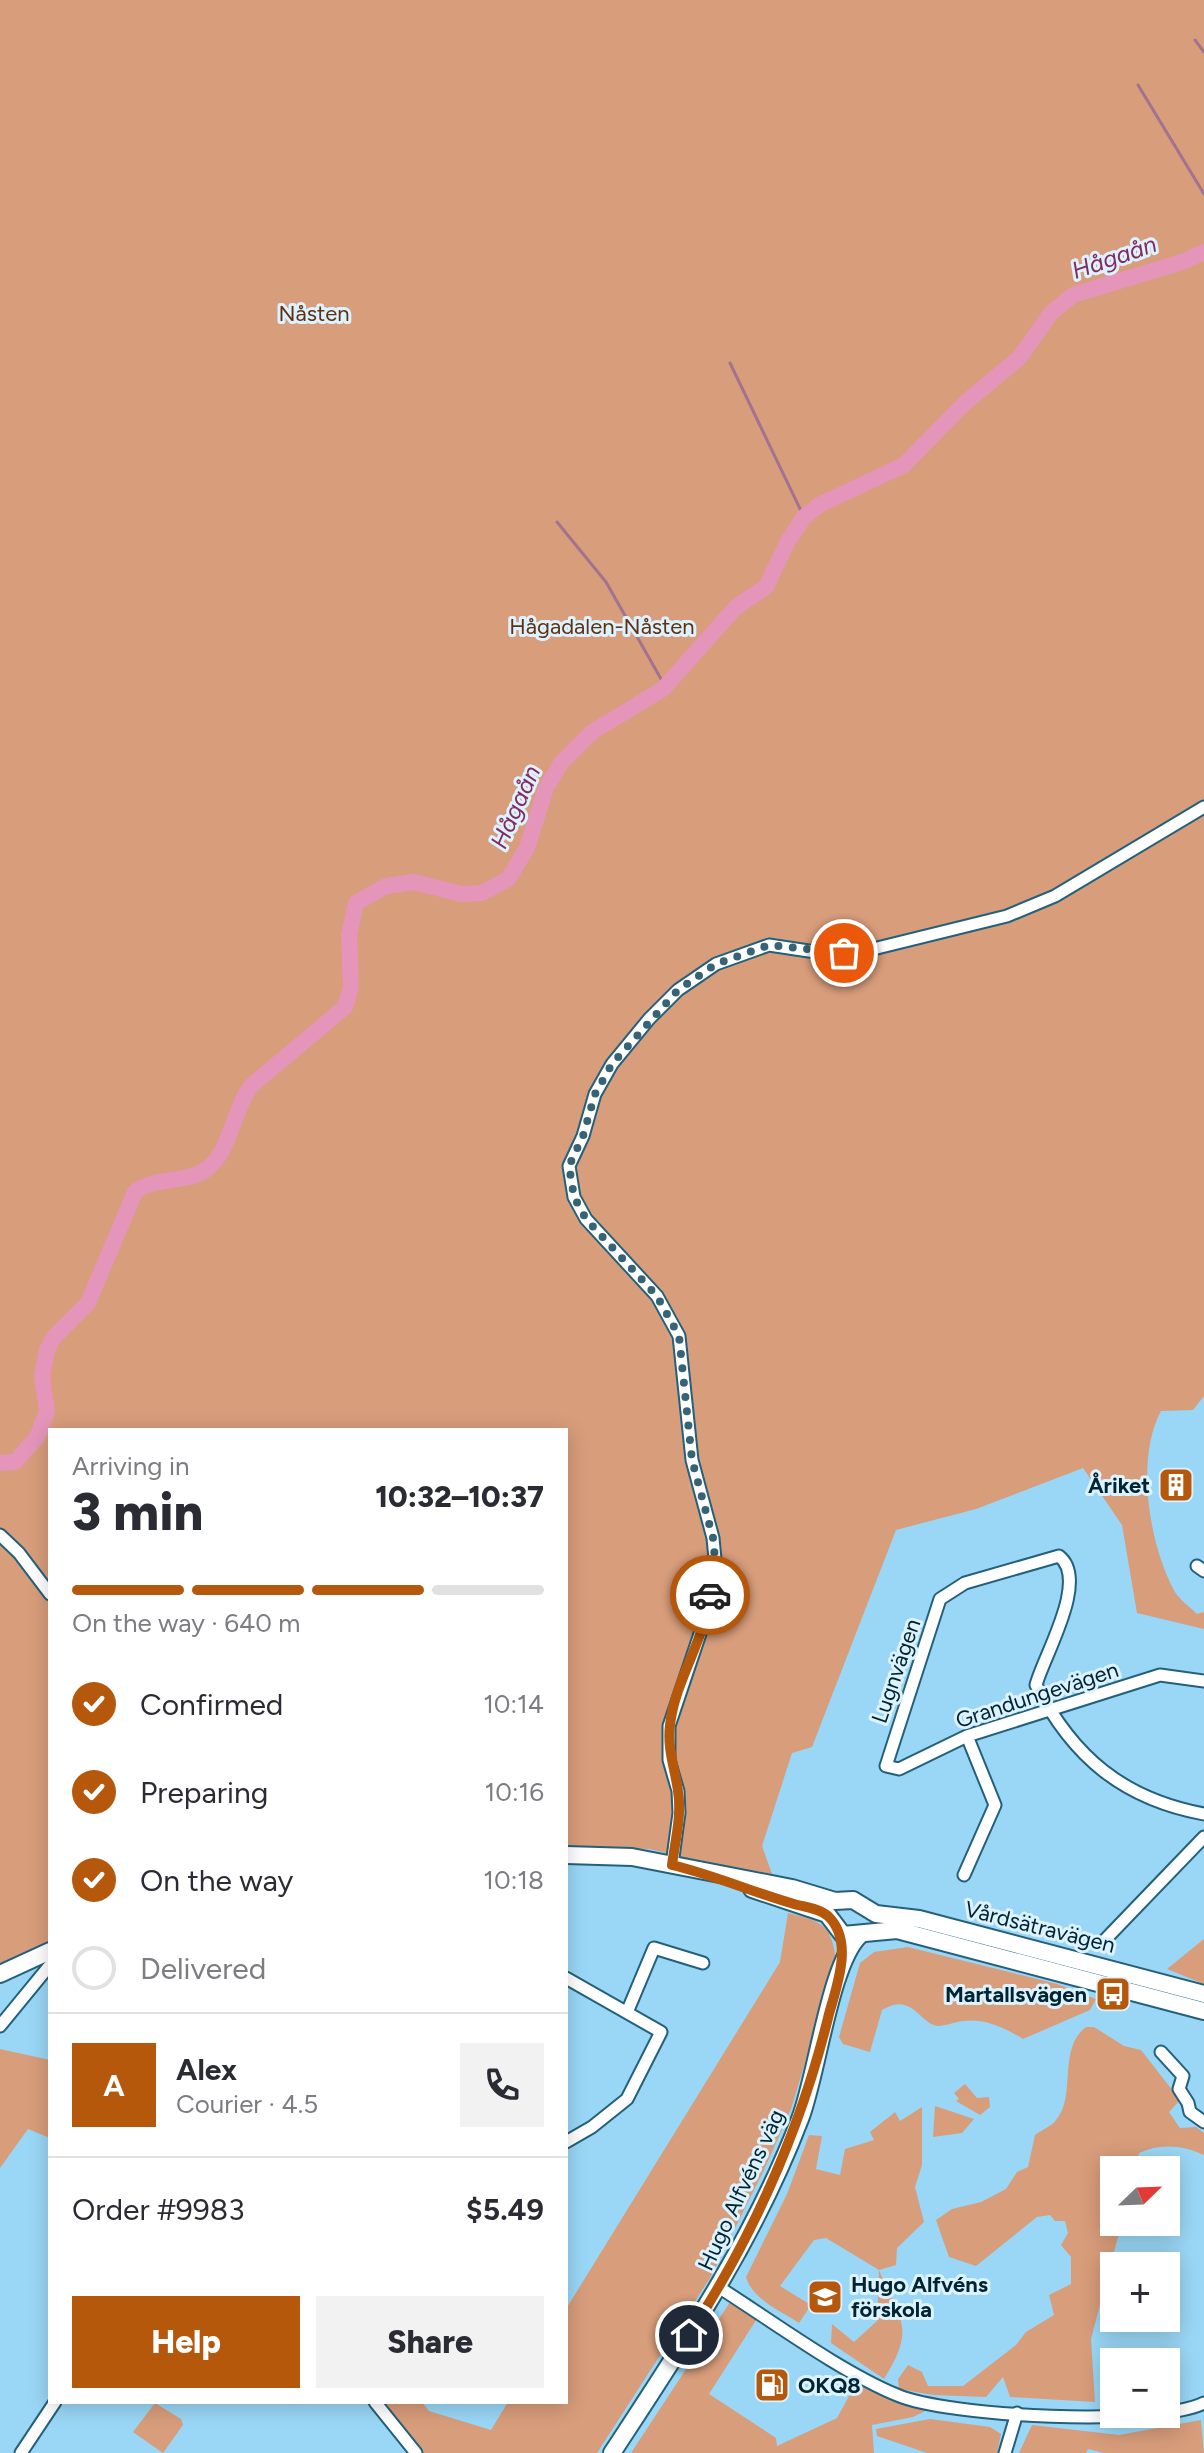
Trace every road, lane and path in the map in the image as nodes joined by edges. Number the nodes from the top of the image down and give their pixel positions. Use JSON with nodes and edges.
{"nodes":[{"id":1,"x":1204,"y":807,"type":"edge"},
{"id":2,"x":0,"y":1535,"type":"edge"},
{"id":3,"x":48,"y":1592,"type":"edge"},
{"id":4,"x":1204,"y":1681,"type":"edge"},
{"id":5,"x":1050,"y":1712,"type":"junction"},
{"id":6,"x":967,"y":1736,"type":"junction"},
{"id":7,"x":886,"y":1766,"type":"joint"},
{"id":8,"x":1204,"y":1814,"type":"edge"},
{"id":9,"x":1204,"y":1837,"type":"edge"},
{"id":10,"x":568,"y":1859,"type":"edge"},
{"id":11,"x":672,"y":1865,"type":"junction"},
{"id":12,"x":716,"y":1875,"type":"junction"},
{"id":13,"x":964,"y":1875,"type":"dead end"},
{"id":14,"x":845,"y":1901,"type":"junction"},
{"id":15,"x":865,"y":1906,"type":"junction"},
{"id":16,"x":836,"y":1928,"type":"junction"},
{"id":17,"x":862,"y":1934,"type":"junction"},
{"id":18,"x":1101,"y":1944,"type":"dead end"},
{"id":19,"x":48,"y":1952,"type":"edge"},
{"id":20,"x":703,"y":1963,"type":"dead end"},
{"id":21,"x":48,"y":1967,"type":"edge"},
{"id":22,"x":841,"y":1967,"type":"junction"},
{"id":23,"x":0,"y":1974,"type":"edge"},
{"id":24,"x":568,"y":1979,"type":"edge"},
{"id":25,"x":1204,"y":1994,"type":"edge"},
{"id":26,"x":628,"y":2010,"type":"junction"},
{"id":27,"x":1204,"y":2011,"type":"edge"},
{"id":28,"x":0,"y":2026,"type":"edge"},
{"id":29,"x":1161,"y":2052,"type":"dead end"},
{"id":30,"x":1204,"y":2122,"type":"edge"},
{"id":31,"x":568,"y":2141,"type":"edge"},
{"id":32,"x":720,"y":2288,"type":"junction"},
{"id":33,"x":54,"y":2404,"type":"edge"},
{"id":34,"x":377,"y":2404,"type":"edge"},
{"id":35,"x":1203,"y":2405,"type":"edge"},
{"id":36,"x":1017,"y":2413,"type":"junction"},
{"id":37,"x":21,"y":2453,"type":"edge"},
{"id":38,"x":416,"y":2453,"type":"edge"},
{"id":39,"x":612,"y":2453,"type":"edge"},
{"id":40,"x":1005,"y":2453,"type":"edge"}],
"edges":[{"from":1,"to":11,"type":"street"},
{"from":2,"to":3,"type":"street"},
{"from":4,"to":5,"type":"street","name":"Grandungevägen"},
{"from":5,"to":6,"type":"street","name":"Grandungevägen"},
{"from":5,"to":7,"type":"street","name":"Lugnvägen"},
{"from":5,"to":8,"type":"street"},
{"from":6,"to":7,"type":"street","name":"Grandungevägen"},
{"from":6,"to":13,"type":"street"},
{"from":9,"to":18,"type":"street"},
{"from":10,"to":11,"type":"street"},
{"from":11,"to":12,"type":"street"},
{"from":12,"to":14,"type":"street"},
{"from":12,"to":16,"type":"street"},
{"from":14,"to":15,"type":"street"},
{"from":14,"to":16,"type":"street"},
{"from":15,"to":17,"type":"street"},
{"from":15,"to":25,"type":"street","name":"Vårdsätravägen"},
{"from":16,"to":17,"type":"street"},
{"from":16,"to":22,"type":"street","name":"Hugo Alfvéns väg"},
{"from":17,"to":22,"type":"street","name":"Hugo Alfvéns väg"},
{"from":17,"to":27,"type":"street","name":"Vårdsätravägen"},
{"from":19,"to":23,"type":"street"},
{"from":20,"to":26,"type":"street"},
{"from":21,"to":28,"type":"street"},
{"from":22,"to":32,"type":"street","name":"Hugo Alfvéns väg"},
{"from":24,"to":26,"type":"street"},
{"from":26,"to":31,"type":"street"},
{"from":29,"to":30,"type":"street"},
{"from":32,"to":36,"type":"street"},
{"from":32,"to":39,"type":"street","name":"Hugo Alfvéns väg"},
{"from":33,"to":37,"type":"street"},
{"from":34,"to":38,"type":"street"},
{"from":35,"to":36,"type":"street"},
{"from":36,"to":40,"type":"street"}]}
